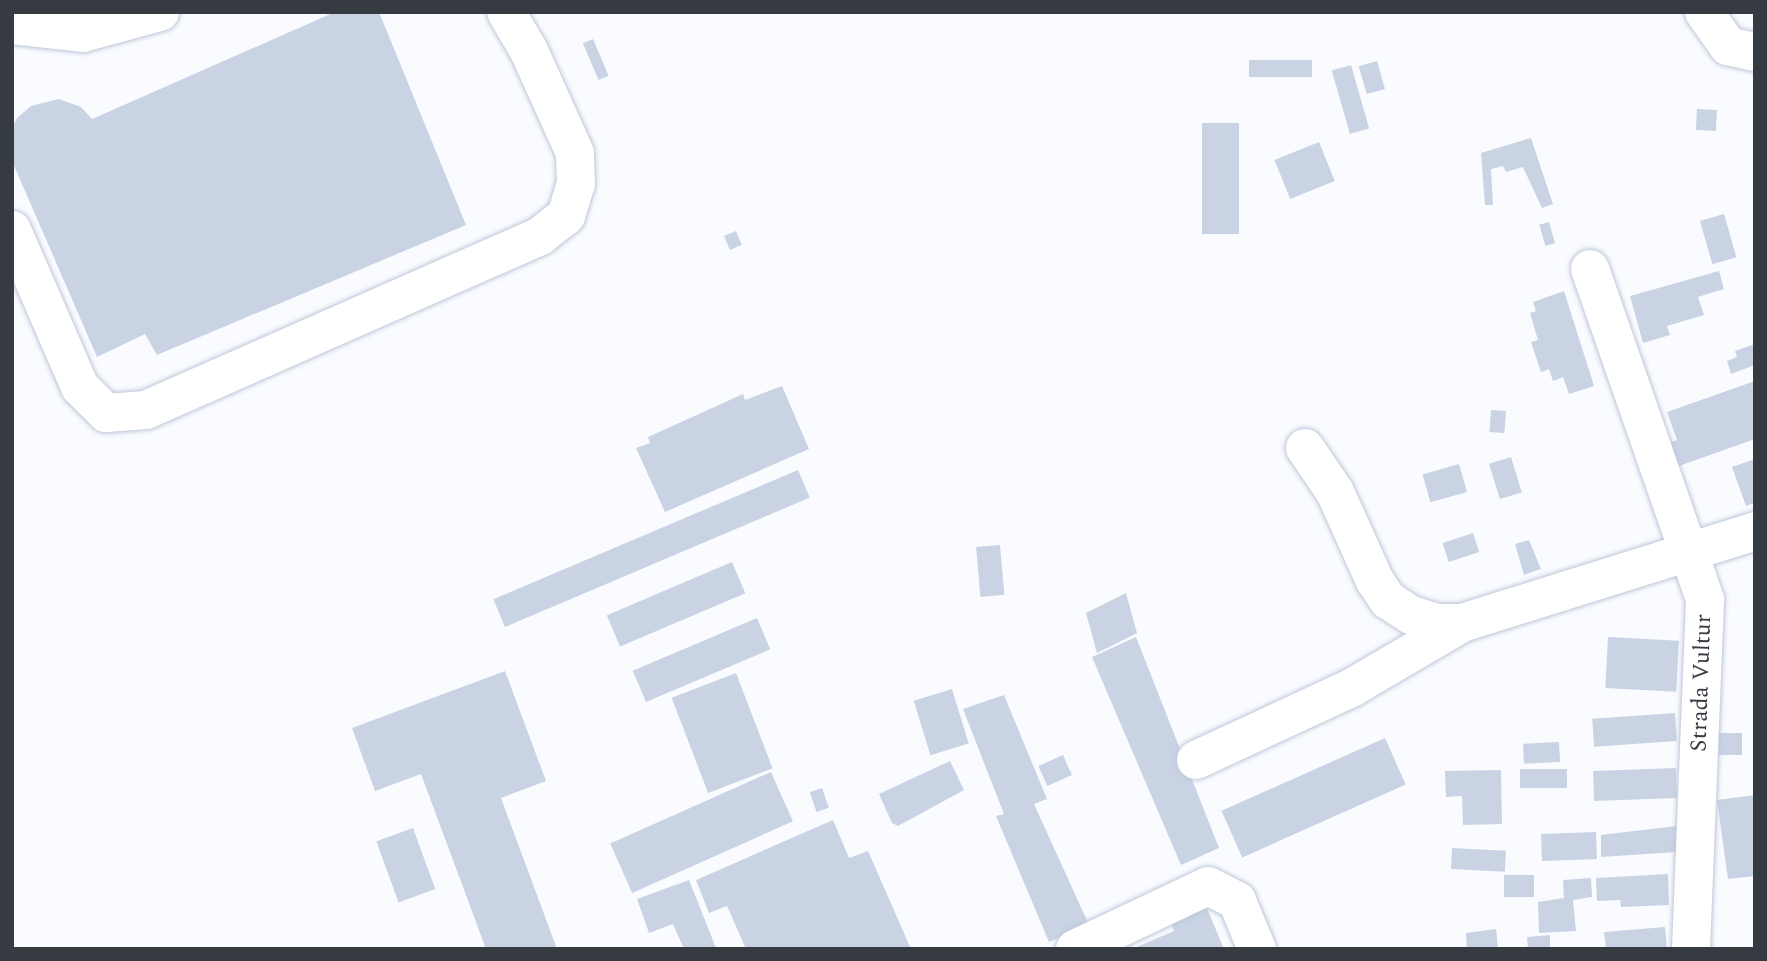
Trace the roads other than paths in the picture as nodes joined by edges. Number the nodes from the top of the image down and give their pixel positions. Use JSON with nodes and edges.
{"nodes":[{"id":1,"x":160,"y":12,"type":"edge"},
{"id":2,"x":506,"y":12,"type":"edge"},
{"id":3,"x":1704,"y":12,"type":"edge"},
{"id":4,"x":12,"y":25,"type":"edge"},
{"id":5,"x":1755,"y":52,"type":"edge"},
{"id":6,"x":12,"y":230,"type":"edge"},
{"id":7,"x":1590,"y":269,"type":"dead end"},
{"id":8,"x":1305,"y":447,"type":"dead end"},
{"id":9,"x":1755,"y":531,"type":"edge"},
{"id":10,"x":1691,"y":552,"type":"junction"},
{"id":11,"x":1462,"y":623,"type":"junction"},
{"id":12,"x":1196,"y":760,"type":"dead end"},
{"id":13,"x":1075,"y":949,"type":"edge"},
{"id":14,"x":1257,"y":949,"type":"edge"},
{"id":15,"x":1691,"y":949,"type":"edge"}],
"edges":[{"from":1,"to":4,"type":"street"},
{"from":2,"to":6,"type":"street"},
{"from":3,"to":5,"type":"street"},
{"from":7,"to":10,"type":"street","name":"Strada Vultur"},
{"from":8,"to":11,"type":"street"},
{"from":9,"to":10,"type":"street"},
{"from":10,"to":11,"type":"street"},
{"from":10,"to":15,"type":"street","name":"Strada Vultur"},
{"from":11,"to":12,"type":"street"},
{"from":13,"to":14,"type":"street"}]}
